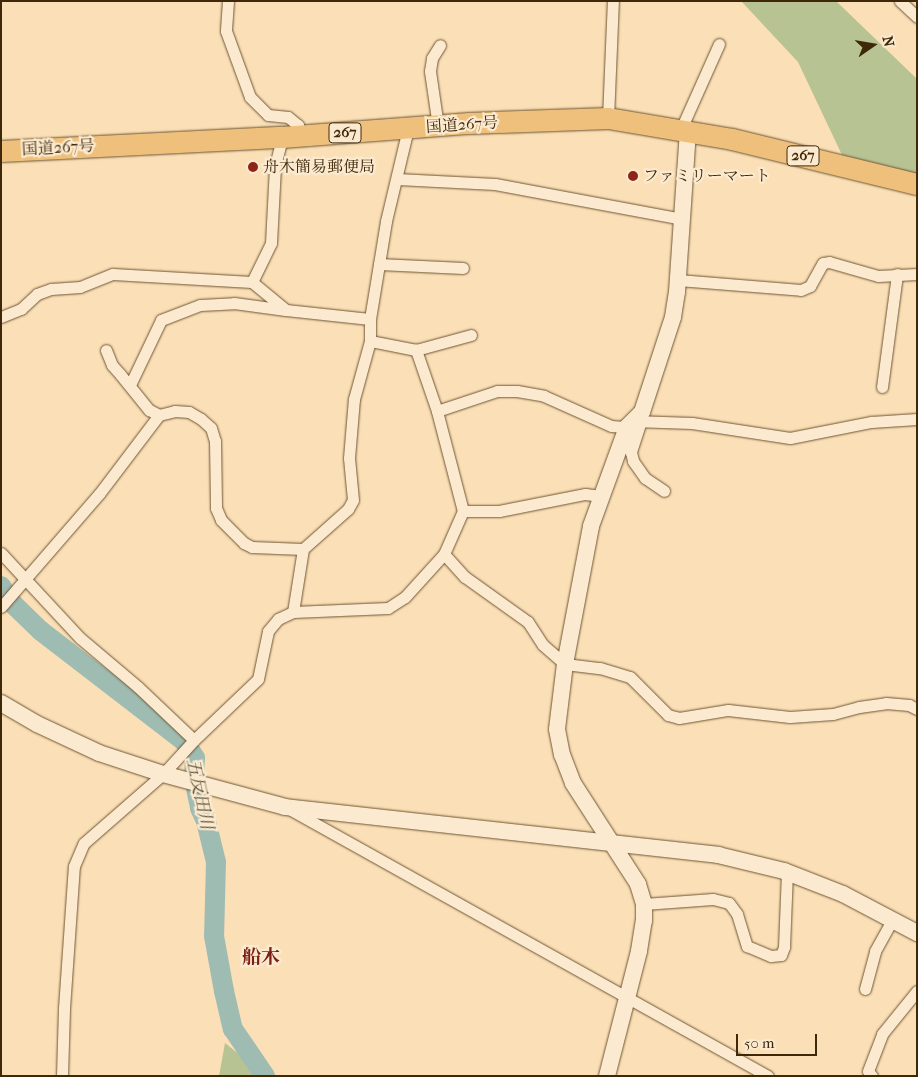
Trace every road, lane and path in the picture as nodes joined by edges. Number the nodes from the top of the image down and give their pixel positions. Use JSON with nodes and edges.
{"nodes":[{"id":1,"x":228,"y":1,"type":"edge"},
{"id":2,"x":614,"y":1,"type":"edge"},
{"id":3,"x":900,"y":1,"type":"edge"},
{"id":4,"x":917,"y":17,"type":"edge"},
{"id":5,"x":718,"y":44,"type":"dead end"},
{"id":6,"x":440,"y":45,"type":"dead end"},
{"id":7,"x":608,"y":118,"type":"junction"},
{"id":8,"x":438,"y":126,"type":"junction"},
{"id":9,"x":408,"y":129,"type":"junction"},
{"id":10,"x":684,"y":130,"type":"junction"},
{"id":11,"x":291,"y":136,"type":"junction"},
{"id":12,"x":1,"y":151,"type":"edge"},
{"id":13,"x":397,"y":179,"type":"junction"},
{"id":14,"x":917,"y":184,"type":"edge"},
{"id":15,"x":682,"y":219,"type":"junction"},
{"id":16,"x":379,"y":264,"type":"junction"},
{"id":17,"x":463,"y":268,"type":"dead end"},
{"id":18,"x":896,"y":274,"type":"junction"},
{"id":19,"x":917,"y":274,"type":"edge"},
{"id":20,"x":678,"y":280,"type":"junction"},
{"id":21,"x":252,"y":282,"type":"junction"},
{"id":22,"x":286,"y":310,"type":"junction"},
{"id":23,"x":1,"y":317,"type":"edge"},
{"id":24,"x":370,"y":319,"type":"junction"},
{"id":25,"x":471,"y":335,"type":"dead end"},
{"id":26,"x":370,"y":341,"type":"junction"},
{"id":27,"x":106,"y":350,"type":"dead end"},
{"id":28,"x":416,"y":350,"type":"junction"},
{"id":29,"x":130,"y":385,"type":"junction"},
{"id":30,"x":882,"y":387,"type":"dead end"},
{"id":31,"x":437,"y":411,"type":"junction"},
{"id":32,"x":159,"y":416,"type":"junction"},
{"id":33,"x":917,"y":419,"type":"edge"},
{"id":34,"x":634,"y":423,"type":"junction"},
{"id":35,"x":664,"y":491,"type":"dead end"},
{"id":36,"x":601,"y":496,"type":"junction"},
{"id":37,"x":463,"y":511,"type":"junction"},
{"id":38,"x":303,"y":549,"type":"junction"},
{"id":39,"x":1,"y":552,"type":"edge"},
{"id":40,"x":444,"y":554,"type":"junction"},
{"id":41,"x":26,"y":577,"type":"junction"},
{"id":42,"x":1,"y":607,"type":"edge"},
{"id":43,"x":293,"y":612,"type":"junction"},
{"id":44,"x":565,"y":664,"type":"junction"},
{"id":45,"x":1,"y":703,"type":"edge"},
{"id":46,"x":917,"y":709,"type":"edge"},
{"id":47,"x":194,"y":740,"type":"junction"},
{"id":48,"x":163,"y":774,"type":"junction"},
{"id":49,"x":285,"y":807,"type":"junction"},
{"id":50,"x":611,"y":842,"type":"junction"},
{"id":51,"x":788,"y":872,"type":"junction"},
{"id":52,"x":644,"y":904,"type":"junction"},
{"id":53,"x":892,"y":920,"type":"junction"},
{"id":54,"x":917,"y":933,"type":"edge"},
{"id":55,"x":866,"y":989,"type":"dead end"},
{"id":56,"x":917,"y":991,"type":"edge"},
{"id":57,"x":626,"y":997,"type":"junction"},
{"id":58,"x":62,"y":1076,"type":"edge"},
{"id":59,"x":607,"y":1076,"type":"edge"},
{"id":60,"x":768,"y":1076,"type":"edge"},
{"id":61,"x":872,"y":1076,"type":"edge"}],
"edges":[{"from":1,"to":11,"type":"street"},
{"from":2,"to":7,"type":"street"},
{"from":3,"to":4,"type":"street"},
{"from":5,"to":10,"type":"street"},
{"from":6,"to":8,"type":"street"},
{"from":7,"to":8,"type":"highway","name":"国道267号","number":"267"},
{"from":7,"to":10,"type":"highway","name":"国道267号","number":"267"},
{"from":8,"to":9,"type":"highway","name":"国道267号","number":"267"},
{"from":9,"to":11,"type":"highway","name":"国道267号","number":"267"},
{"from":9,"to":13,"type":"street"},
{"from":10,"to":14,"type":"highway","name":"国道267号","number":"267"},
{"from":10,"to":15,"type":"street"},
{"from":11,"to":12,"type":"highway","name":"国道267号","number":"267"},
{"from":11,"to":21,"type":"street"},
{"from":13,"to":15,"type":"street"},
{"from":13,"to":16,"type":"street"},
{"from":15,"to":20,"type":"street"},
{"from":16,"to":17,"type":"street"},
{"from":16,"to":24,"type":"street"},
{"from":18,"to":19,"type":"street"},
{"from":18,"to":20,"type":"street"},
{"from":18,"to":30,"type":"street"},
{"from":20,"to":34,"type":"street"},
{"from":21,"to":22,"type":"street"},
{"from":21,"to":23,"type":"street"},
{"from":22,"to":24,"type":"street"},
{"from":22,"to":29,"type":"street"},
{"from":24,"to":26,"type":"street"},
{"from":25,"to":28,"type":"street"},
{"from":26,"to":28,"type":"street"},
{"from":26,"to":38,"type":"street"},
{"from":27,"to":29,"type":"street"},
{"from":28,"to":31,"type":"street"},
{"from":29,"to":32,"type":"street"},
{"from":31,"to":34,"type":"street"},
{"from":31,"to":37,"type":"street"},
{"from":32,"to":38,"type":"street"},
{"from":32,"to":41,"type":"street"},
{"from":33,"to":34,"type":"street"},
{"from":34,"to":35,"type":"street"},
{"from":34,"to":36,"type":"street"},
{"from":36,"to":37,"type":"street"},
{"from":36,"to":44,"type":"street"},
{"from":37,"to":40,"type":"street"},
{"from":38,"to":43,"type":"street"},
{"from":39,"to":41,"type":"street"},
{"from":40,"to":43,"type":"street"},
{"from":40,"to":44,"type":"street"},
{"from":41,"to":42,"type":"street"},
{"from":41,"to":47,"type":"street"},
{"from":43,"to":47,"type":"street"},
{"from":44,"to":46,"type":"street"},
{"from":44,"to":50,"type":"street"},
{"from":45,"to":48,"type":"street"},
{"from":47,"to":48,"type":"street"},
{"from":48,"to":49,"type":"street"},
{"from":48,"to":58,"type":"street"},
{"from":49,"to":50,"type":"street"},
{"from":49,"to":57,"type":"street"},
{"from":50,"to":51,"type":"street"},
{"from":50,"to":52,"type":"street"},
{"from":51,"to":52,"type":"street"},
{"from":51,"to":53,"type":"street"},
{"from":52,"to":57,"type":"street"},
{"from":53,"to":54,"type":"street"},
{"from":53,"to":55,"type":"street"},
{"from":56,"to":61,"type":"street"},
{"from":57,"to":59,"type":"street"},
{"from":57,"to":60,"type":"street"}]}
